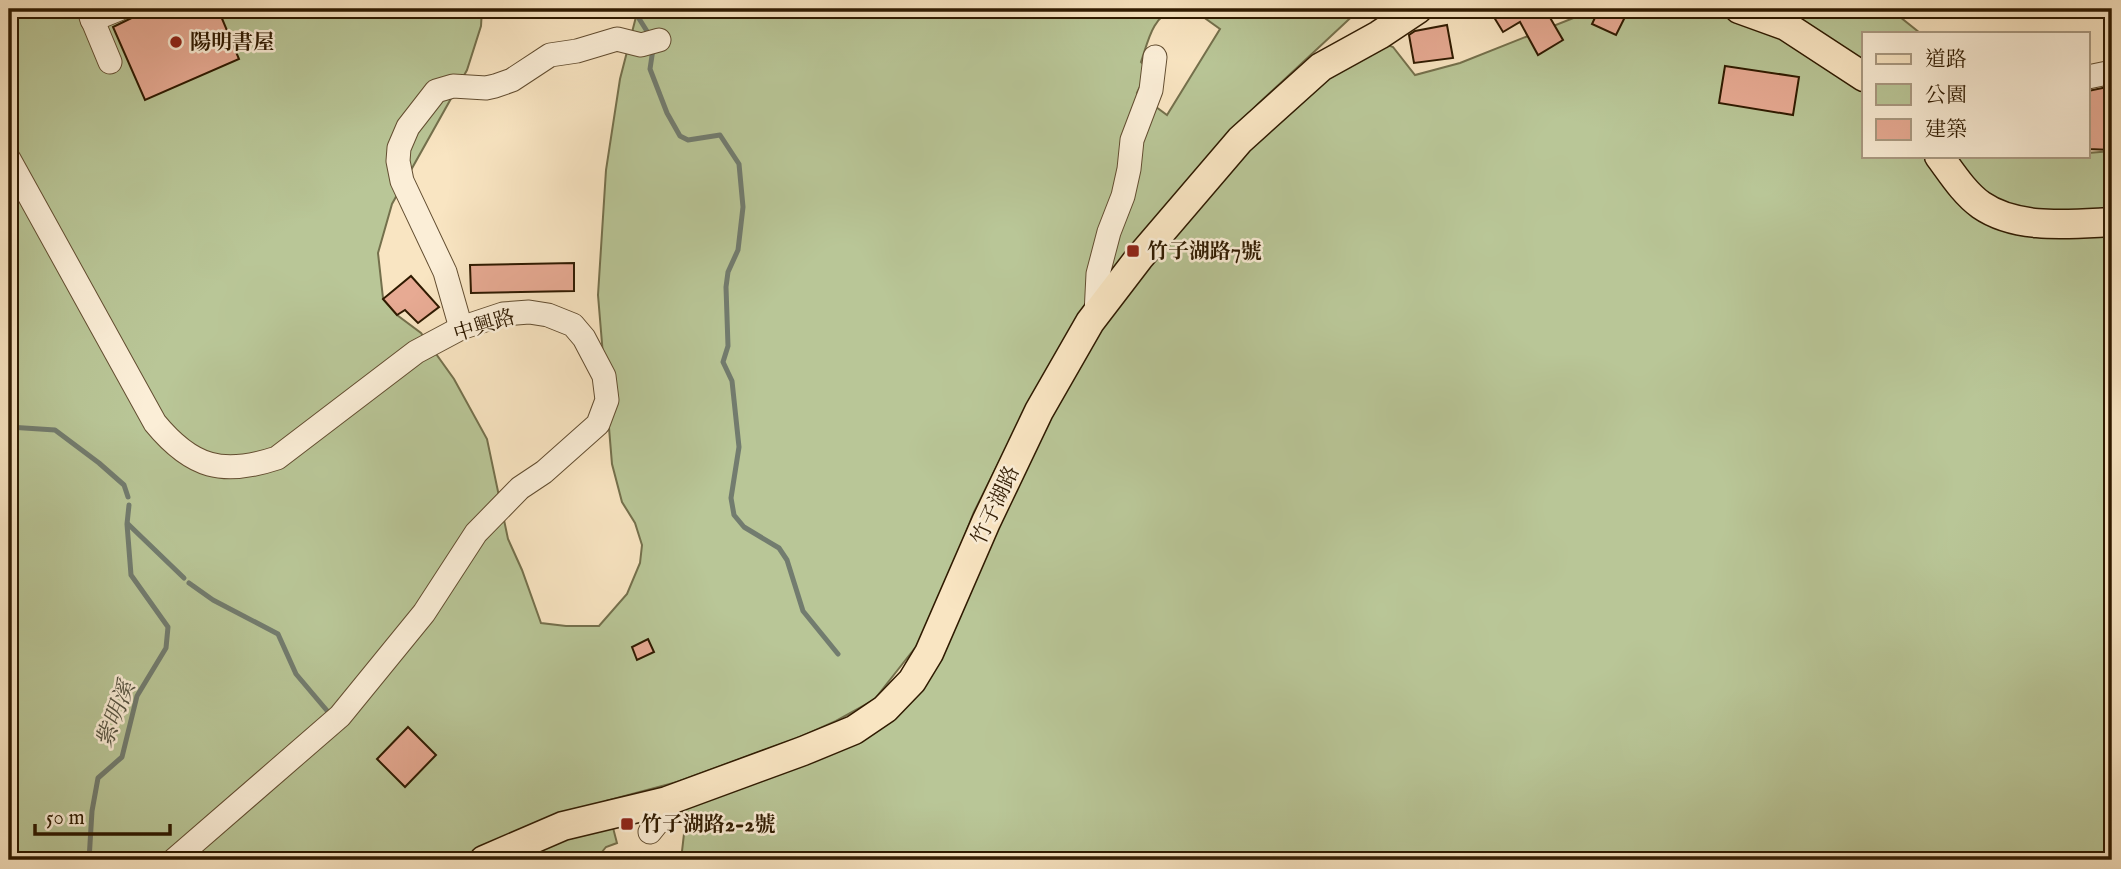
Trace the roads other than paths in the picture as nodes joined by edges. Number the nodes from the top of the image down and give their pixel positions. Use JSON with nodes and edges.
{"nodes":[{"id":1,"x":120,"y":9,"type":"edge"},
{"id":2,"x":1418,"y":9,"type":"edge"},
{"id":3,"x":1739,"y":9,"type":"edge"},
{"id":4,"x":90,"y":15,"type":"edge"},
{"id":5,"x":655,"y":42,"type":"dead end"},
{"id":6,"x":1155,"y":57,"type":"dead end"},
{"id":7,"x":110,"y":62,"type":"dead end"},
{"id":8,"x":2112,"y":72,"type":"edge"},
{"id":9,"x":1862,"y":76,"type":"edge"},
{"id":10,"x":2090,"y":77,"type":"edge"},
{"id":11,"x":1941,"y":158,"type":"edge"},
{"id":12,"x":9,"y":159,"type":"edge"},
{"id":13,"x":2112,"y":222,"type":"edge"},
{"id":14,"x":1096,"y":314,"type":"junction"},
{"id":15,"x":461,"y":328,"type":"junction"},
{"id":16,"x":667,"y":801,"type":"junction"},
{"id":17,"x":650,"y":832,"type":"dead end"},
{"id":18,"x":174,"y":860,"type":"edge"},
{"id":19,"x":484,"y":860,"type":"edge"}],
"edges":[{"from":1,"to":4,"type":"street"},
{"from":2,"to":14,"type":"main road","name":"竹子湖路"},
{"from":3,"to":9,"type":"main road"},
{"from":4,"to":7,"type":"street"},
{"from":5,"to":15,"type":"street"},
{"from":6,"to":14,"type":"street"},
{"from":8,"to":10,"type":"street"},
{"from":11,"to":13,"type":"main road"},
{"from":12,"to":15,"type":"street","name":"中興路"},
{"from":14,"to":16,"type":"main road","name":"竹子湖路"},
{"from":15,"to":18,"type":"street","name":"中興路"},
{"from":16,"to":17,"type":"street"},
{"from":16,"to":19,"type":"main road","name":"竹子湖路"}]}
